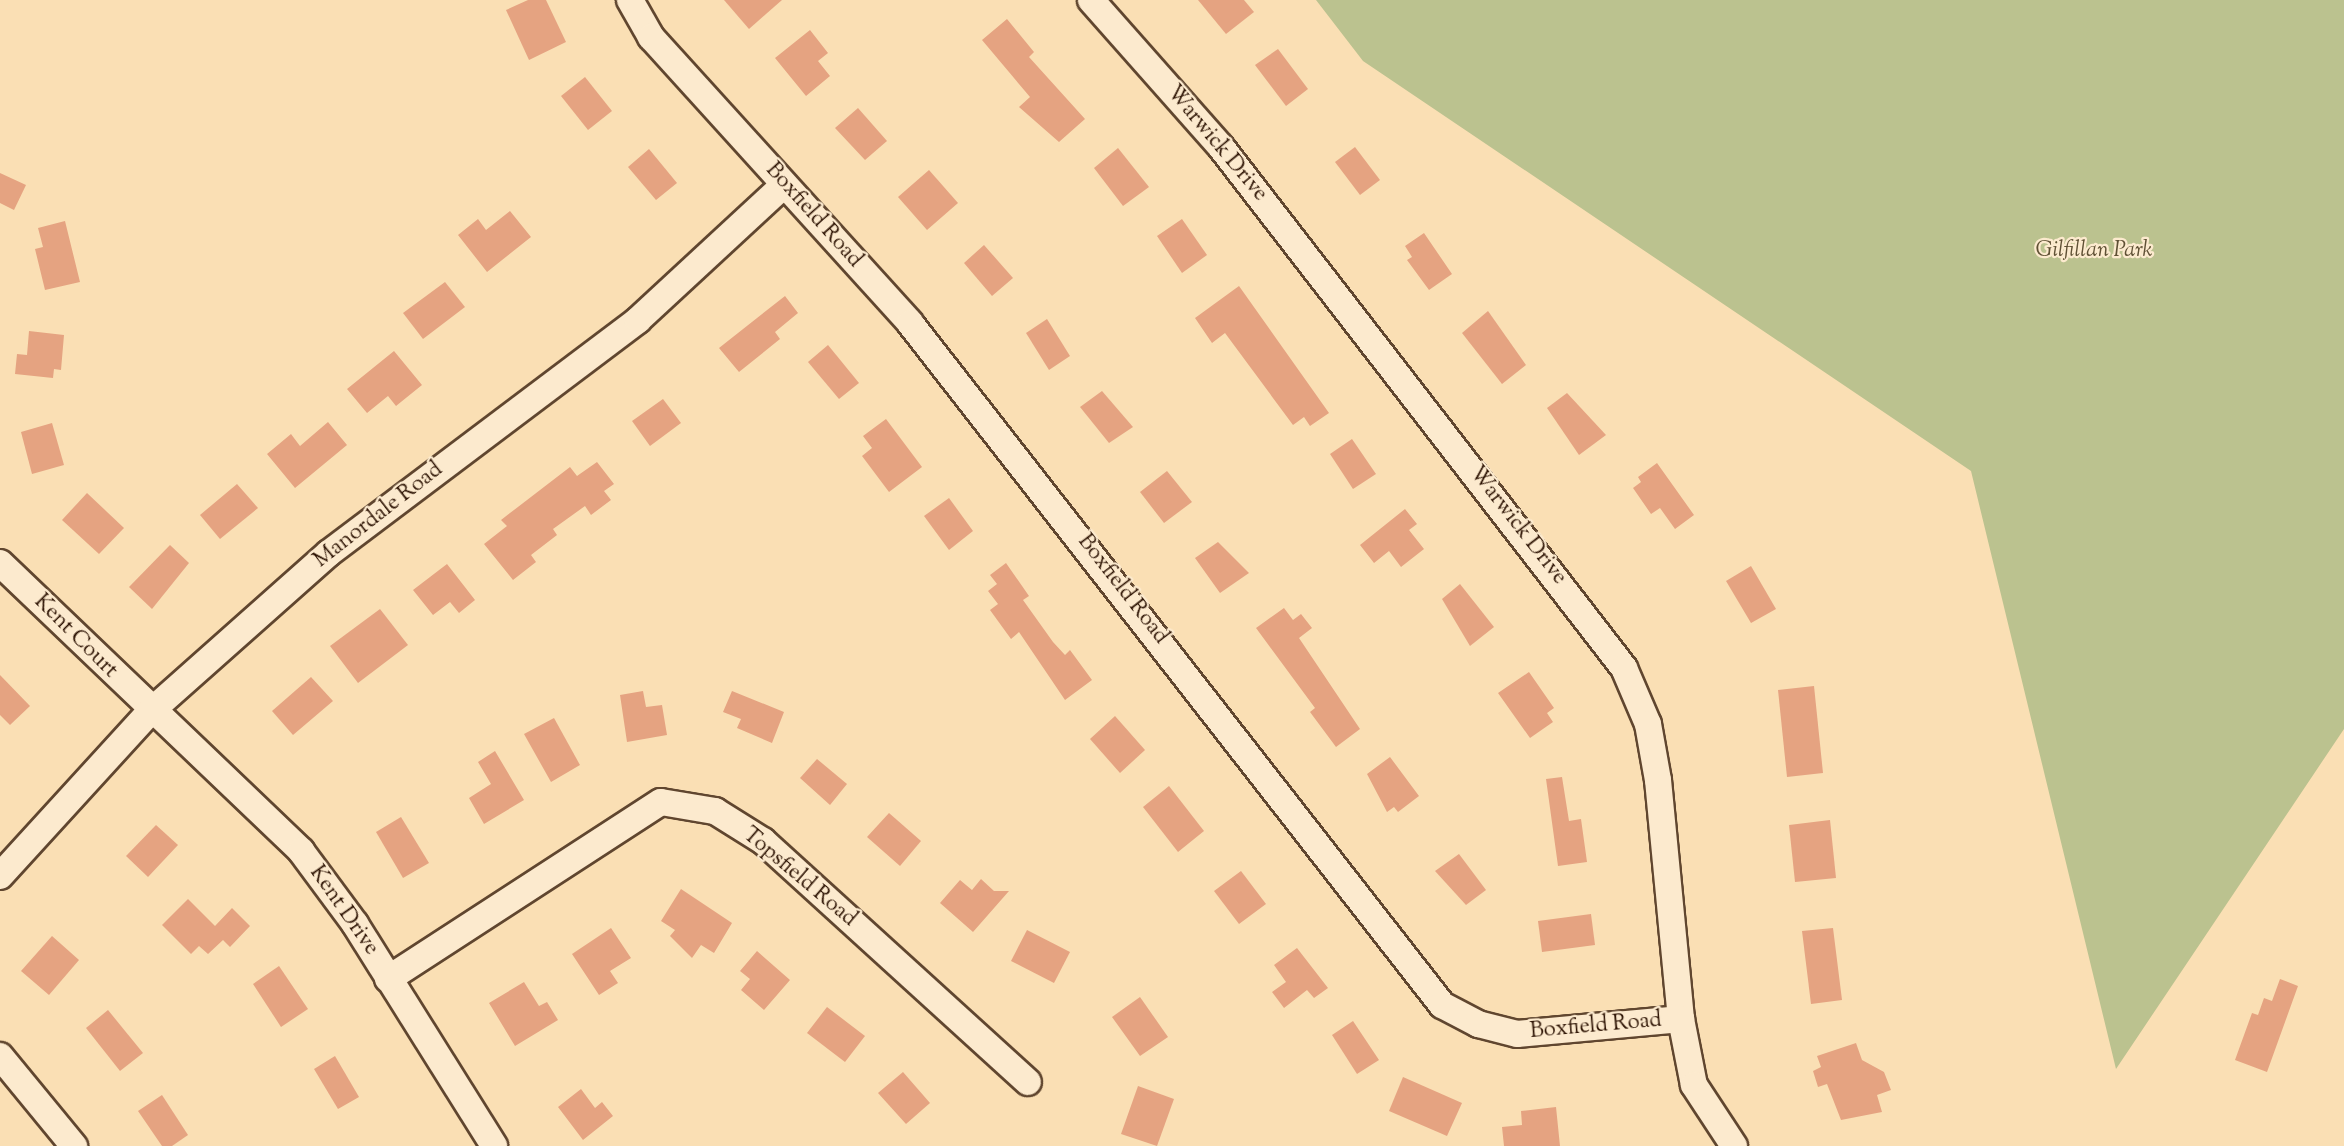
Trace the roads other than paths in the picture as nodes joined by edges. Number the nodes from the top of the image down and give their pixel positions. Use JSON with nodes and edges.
{"nodes":[{"id":1,"x":630,"y":0,"type":"edge"},
{"id":2,"x":1091,"y":0,"type":"edge"},
{"id":3,"x":784,"y":185,"type":"junction"},
{"id":4,"x":0,"y":563,"type":"edge"},
{"id":5,"x":150,"y":712,"type":"junction"},
{"id":6,"x":0,"y":876,"type":"edge"},
{"id":7,"x":388,"y":979,"type":"junction"},
{"id":8,"x":1681,"y":1019,"type":"junction"},
{"id":9,"x":0,"y":1056,"type":"edge"},
{"id":10,"x":1029,"y":1082,"type":"dead end"},
{"id":11,"x":74,"y":1146,"type":"edge"},
{"id":12,"x":494,"y":1146,"type":"edge"},
{"id":13,"x":1734,"y":1146,"type":"edge"}],
"edges":[{"from":1,"to":3,"type":"street","name":"Boxfield Road"},
{"from":2,"to":8,"type":"street","name":"Warwick Drive"},
{"from":3,"to":5,"type":"street","name":"Manordale Road"},
{"from":3,"to":8,"type":"street","name":"Boxfield Road"},
{"from":4,"to":5,"type":"street","name":"Kent Court"},
{"from":5,"to":6,"type":"street","name":"Manordale Road"},
{"from":5,"to":7,"type":"street","name":"Kent Drive"},
{"from":7,"to":10,"type":"street","name":"Topsfield Road"},
{"from":7,"to":12,"type":"street","name":"Kent Drive"},
{"from":8,"to":13,"type":"street","name":"Warwick Drive"},
{"from":9,"to":11,"type":"street"}]}
